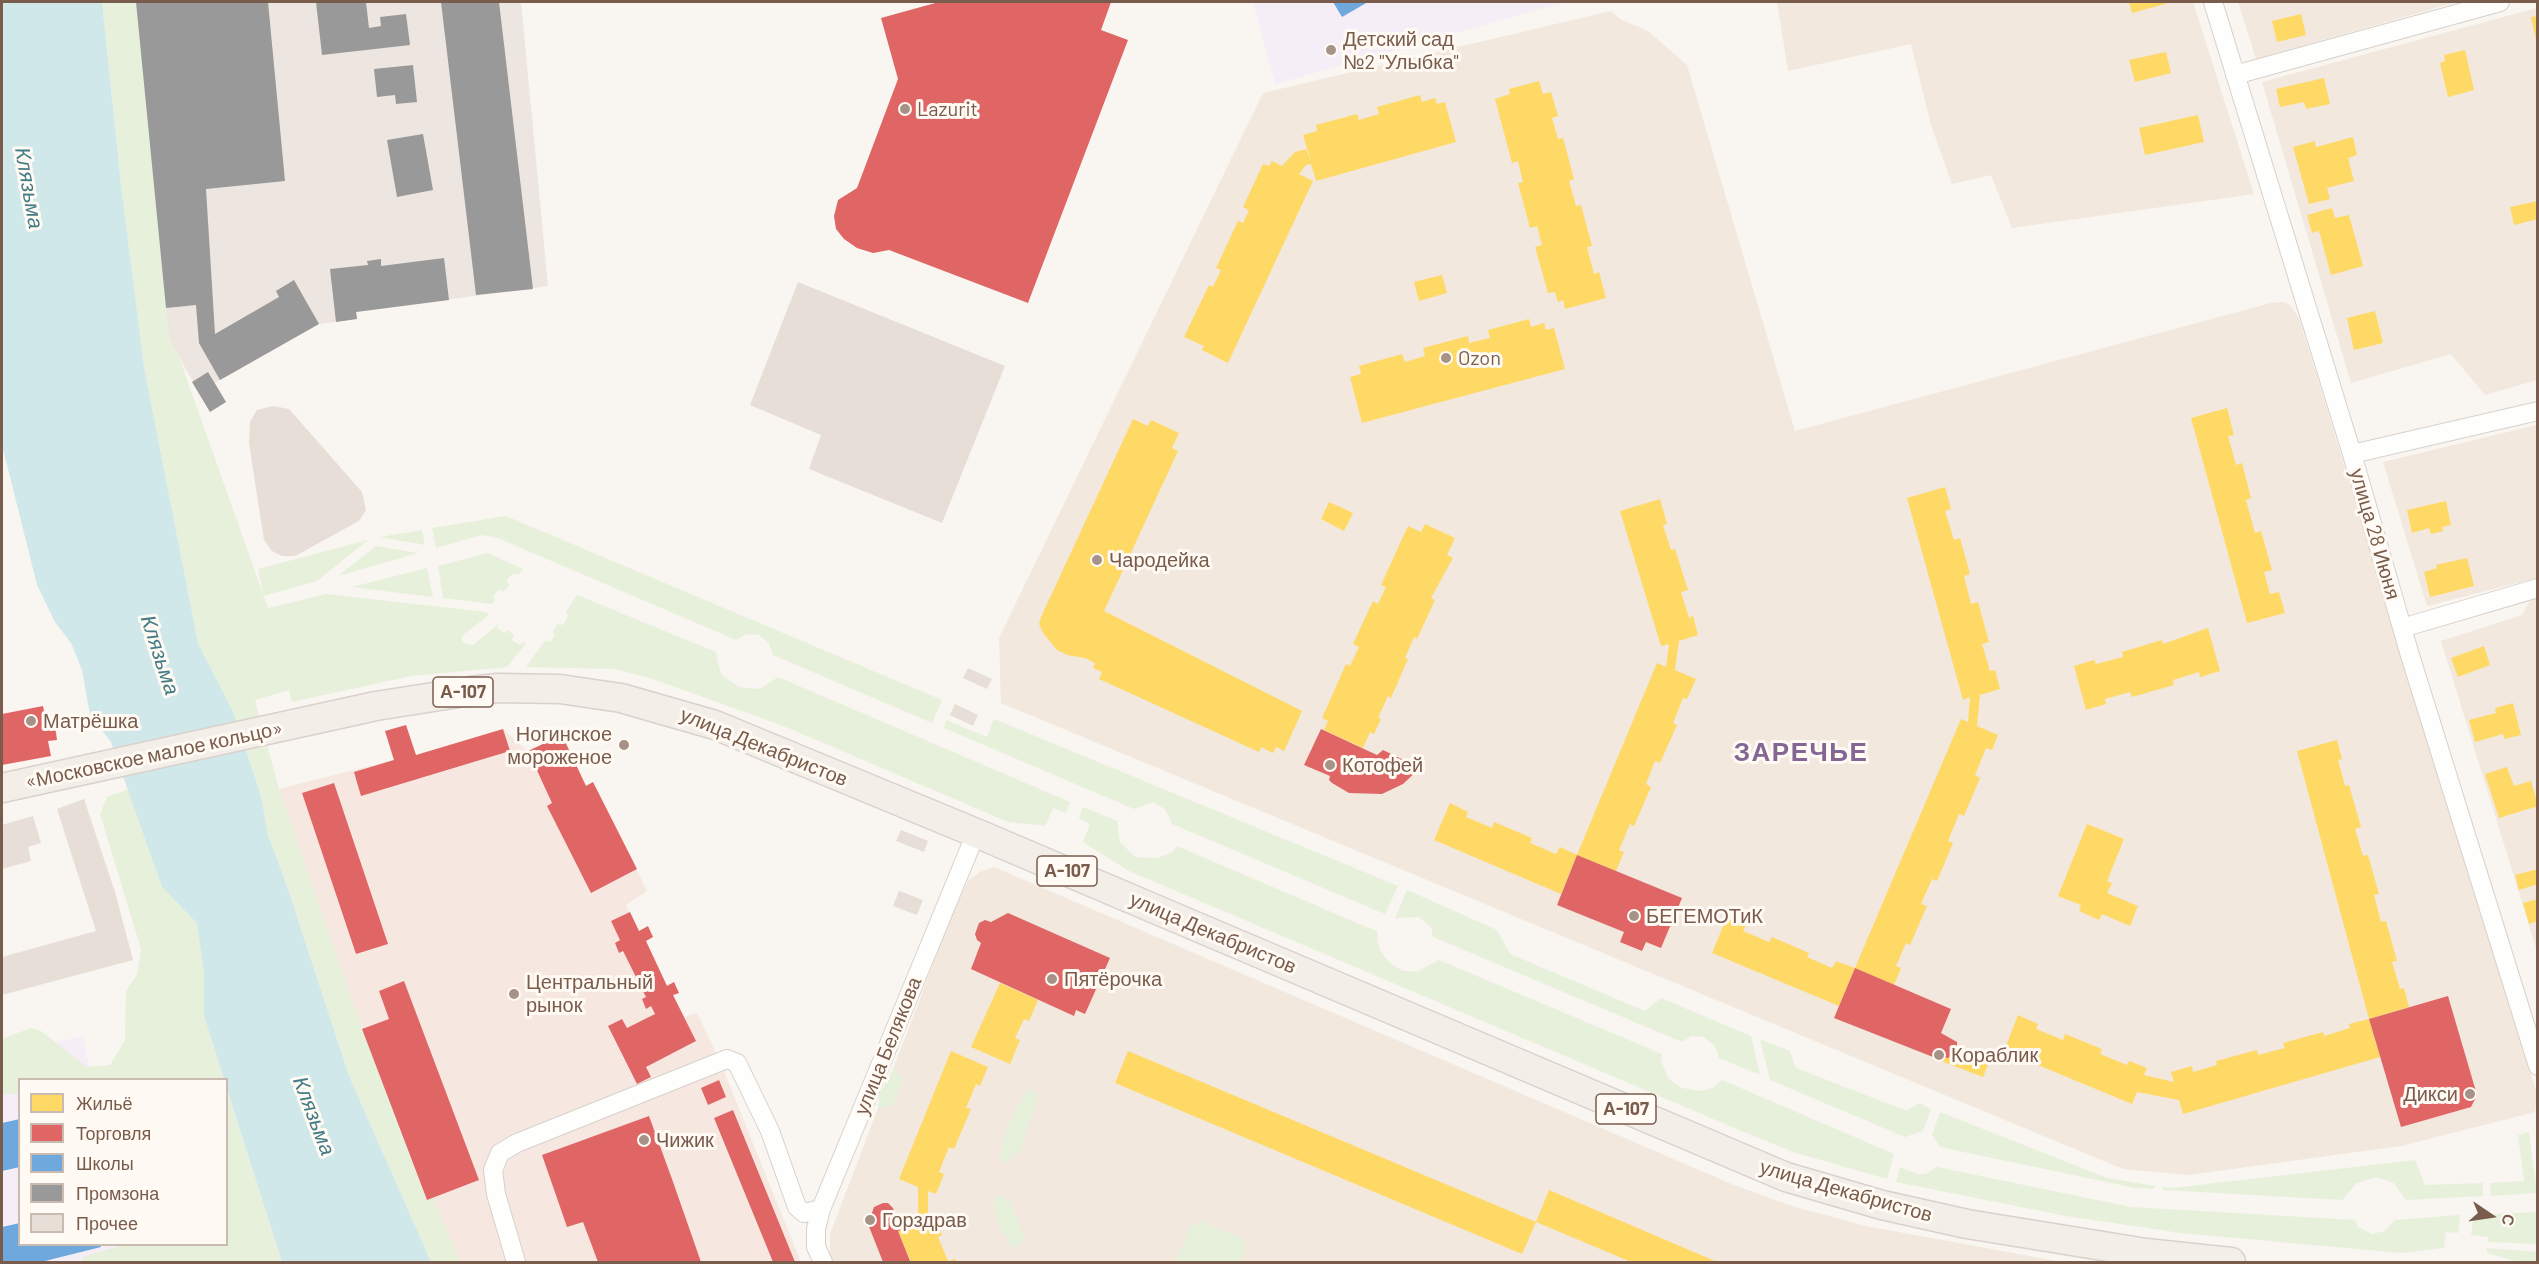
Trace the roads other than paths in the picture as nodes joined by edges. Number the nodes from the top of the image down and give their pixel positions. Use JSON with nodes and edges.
{"nodes":[{"id":1,"x":2213,"y":2,"type":"edge"},
{"id":2,"x":2500,"y":2,"type":"edge"},
{"id":3,"x":2235,"y":75,"type":"junction"},
{"id":4,"x":2538,"y":411,"type":"edge"},
{"id":5,"x":2352,"y":454,"type":"junction"},
{"id":6,"x":2538,"y":588,"type":"edge"},
{"id":7,"x":2402,"y":628,"type":"junction"},
{"id":8,"x":306,"y":721,"type":"joint"},
{"id":9,"x":2,"y":788,"type":"edge"},
{"id":10,"x":976,"y":833,"type":"junction"},
{"id":11,"x":2538,"y":1066,"type":"edge"},
{"id":12,"x":821,"y":1209,"type":"junction"},
{"id":13,"x":2110,"y":1255,"type":"edge"},
{"id":14,"x":516,"y":1263,"type":"edge"},
{"id":15,"x":823,"y":1263,"type":"edge"},
{"id":16,"x":2231,"y":1263,"type":"edge"}],
"edges":[{"from":1,"to":3,"type":"street","name":"улица 28 Июня"},
{"from":2,"to":3,"type":"street"},
{"from":3,"to":5,"type":"street","name":"улица 28 Июня"},
{"from":4,"to":5,"type":"street"},
{"from":5,"to":7,"type":"street","name":"улица 28 Июня"},
{"from":6,"to":7,"type":"street"},
{"from":7,"to":11,"type":"street","name":"улица 28 Июня"},
{"from":8,"to":9,"type":"main road","name":"«Московское малое кольцо»","number":"А-107"},
{"from":8,"to":10,"type":"main road","name":"улица Декабристов","number":"А-107"},
{"from":10,"to":12,"type":"street","name":"улица Белякова"},
{"from":10,"to":13,"type":"main road","name":"улица Декабристов","number":"А-107"},
{"from":12,"to":14,"type":"street"},
{"from":12,"to":15,"type":"street","name":"улица Белякова"},
{"from":13,"to":16,"type":"main road","name":"улица Декабристов","number":"А-107"}]}
